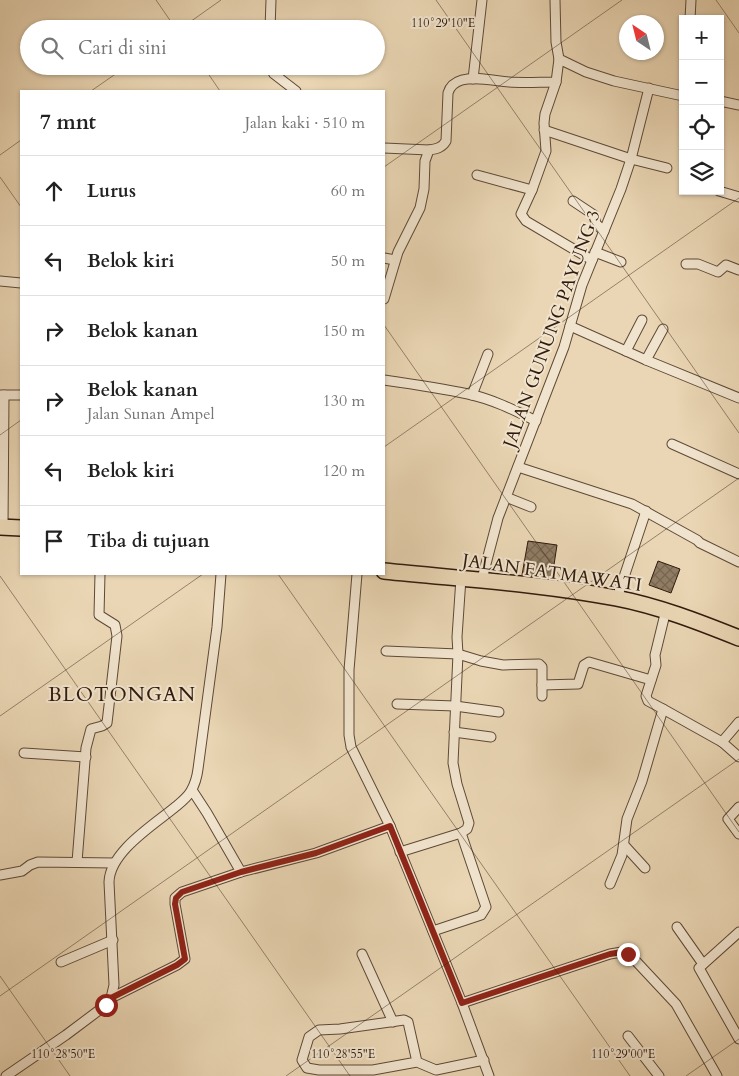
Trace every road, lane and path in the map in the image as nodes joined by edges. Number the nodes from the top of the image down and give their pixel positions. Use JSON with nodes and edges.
{"nodes":[{"id":1,"x":271,"y":0,"type":"edge"},
{"id":2,"x":482,"y":0,"type":"edge"},
{"id":3,"x":555,"y":0,"type":"edge"},
{"id":4,"x":691,"y":0,"type":"edge"},
{"id":5,"x":690,"y":15,"type":"edge"},
{"id":6,"x":270,"y":20,"type":"edge"},
{"id":7,"x":559,"y":59,"type":"junction"},
{"id":8,"x":275,"y":75,"type":"edge"},
{"id":9,"x":473,"y":79,"type":"junction"},
{"id":10,"x":556,"y":82,"type":"junction"},
{"id":11,"x":649,"y":88,"type":"junction"},
{"id":12,"x":295,"y":90,"type":"edge"},
{"id":13,"x":679,"y":95,"type":"edge"},
{"id":14,"x":724,"y":102,"type":"edge"},
{"id":15,"x":739,"y":105,"type":"edge"},
{"id":16,"x":544,"y":130,"type":"junction"},
{"id":17,"x":385,"y":148,"type":"edge"},
{"id":18,"x":429,"y":150,"type":"junction"},
{"id":19,"x":631,"y":159,"type":"junction"},
{"id":20,"x":667,"y":168,"type":"dead end"},
{"id":21,"x":477,"y":175,"type":"dead end"},
{"id":22,"x":532,"y":190,"type":"junction"},
{"id":23,"x":724,"y":193,"type":"edge"},
{"id":24,"x":739,"y":197,"type":"edge"},
{"id":25,"x":573,"y":201,"type":"dead end"},
{"id":26,"x":604,"y":231,"type":"junction"},
{"id":27,"x":594,"y":256,"type":"junction"},
{"id":28,"x":385,"y":258,"type":"edge"},
{"id":29,"x":395,"y":260,"type":"junction"},
{"id":30,"x":622,"y":262,"type":"dead end"},
{"id":31,"x":686,"y":264,"type":"dead end"},
{"id":32,"x":739,"y":270,"type":"edge"},
{"id":33,"x":0,"y":281,"type":"edge"},
{"id":34,"x":20,"y":283,"type":"edge"},
{"id":35,"x":385,"y":295,"type":"edge"},
{"id":36,"x":642,"y":320,"type":"dead end"},
{"id":37,"x":570,"y":326,"type":"junction"},
{"id":38,"x":663,"y":329,"type":"dead end"},
{"id":39,"x":626,"y":350,"type":"junction"},
{"id":40,"x":488,"y":354,"type":"dead end"},
{"id":41,"x":646,"y":360,"type":"junction"},
{"id":42,"x":385,"y":380,"type":"edge"},
{"id":43,"x":20,"y":395,"type":"edge"},
{"id":44,"x":472,"y":395,"type":"junction"},
{"id":45,"x":2,"y":396,"type":"edge"},
{"id":46,"x":739,"y":398,"type":"edge"},
{"id":47,"x":536,"y":421,"type":"junction"},
{"id":48,"x":672,"y":444,"type":"dead end"},
{"id":49,"x":518,"y":466,"type":"junction"},
{"id":50,"x":739,"y":474,"type":"edge"},
{"id":51,"x":506,"y":497,"type":"junction"},
{"id":52,"x":531,"y":507,"type":"dead end"},
{"id":53,"x":646,"y":512,"type":"junction"},
{"id":54,"x":2,"y":527,"type":"edge"},
{"id":55,"x":20,"y":528,"type":"edge"},
{"id":56,"x":739,"y":562,"type":"edge"},
{"id":57,"x":385,"y":571,"type":"edge"},
{"id":58,"x":100,"y":575,"type":"edge"},
{"id":59,"x":221,"y":575,"type":"edge"},
{"id":60,"x":357,"y":575,"type":"edge"},
{"id":61,"x":461,"y":578,"type":"junction"},
{"id":62,"x":482,"y":579,"type":"junction"},
{"id":63,"x":616,"y":598,"type":"junction"},
{"id":64,"x":666,"y":610,"type":"junction"},
{"id":65,"x":738,"y":636,"type":"edge"},
{"id":66,"x":386,"y":651,"type":"dead end"},
{"id":67,"x":458,"y":654,"type":"junction"},
{"id":68,"x":652,"y":680,"type":"junction"},
{"id":69,"x":542,"y":685,"type":"junction"},
{"id":70,"x":542,"y":696,"type":"dead end"},
{"id":71,"x":397,"y":704,"type":"dead end"},
{"id":72,"x":455,"y":706,"type":"junction"},
{"id":73,"x":663,"y":709,"type":"junction"},
{"id":74,"x":499,"y":712,"type":"dead end"},
{"id":75,"x":739,"y":722,"type":"edge"},
{"id":76,"x":454,"y":732,"type":"junction"},
{"id":77,"x":491,"y":737,"type":"dead end"},
{"id":78,"x":722,"y":742,"type":"junction"},
{"id":79,"x":24,"y":753,"type":"dead end"},
{"id":80,"x":86,"y":757,"type":"junction"},
{"id":81,"x":739,"y":758,"type":"edge"},
{"id":82,"x":192,"y":790,"type":"junction"},
{"id":83,"x":739,"y":807,"type":"edge"},
{"id":84,"x":390,"y":826,"type":"junction"},
{"id":85,"x":462,"y":833,"type":"junction"},
{"id":86,"x":739,"y":834,"type":"edge"},
{"id":87,"x":624,"y":845,"type":"junction"},
{"id":88,"x":400,"y":852,"type":"junction"},
{"id":89,"x":77,"y":862,"type":"junction"},
{"id":90,"x":114,"y":863,"type":"junction"},
{"id":91,"x":645,"y":868,"type":"dead end"},
{"id":92,"x":241,"y":872,"type":"junction"},
{"id":93,"x":0,"y":875,"type":"edge"},
{"id":94,"x":610,"y":884,"type":"dead end"},
{"id":95,"x":677,"y":927,"type":"dead end"},
{"id":96,"x":432,"y":931,"type":"junction"},
{"id":97,"x":739,"y":932,"type":"edge"},
{"id":98,"x":113,"y":940,"type":"junction"},
{"id":99,"x":362,"y":954,"type":"dead end"},
{"id":100,"x":61,"y":962,"type":"dead end"},
{"id":101,"x":703,"y":964,"type":"junction"},
{"id":102,"x":111,"y":998,"type":"junction"},
{"id":103,"x":462,"y":1003,"type":"junction"},
{"id":104,"x":393,"y":1022,"type":"junction"},
{"id":105,"x":628,"y":1036,"type":"dead end"},
{"id":106,"x":739,"y":1039,"type":"edge"},
{"id":107,"x":484,"y":1060,"type":"junction"},
{"id":108,"x":417,"y":1062,"type":"junction"},
{"id":109,"x":434,"y":1073,"type":"edge"},
{"id":110,"x":6,"y":1076,"type":"edge"},
{"id":111,"x":489,"y":1076,"type":"edge"},
{"id":112,"x":659,"y":1076,"type":"edge"},
{"id":113,"x":716,"y":1076,"type":"edge"}],
"edges":[{"from":1,"to":6,"type":"street"},
{"from":2,"to":9,"type":"street"},
{"from":3,"to":7,"type":"street"},
{"from":4,"to":5,"type":"street"},
{"from":7,"to":10,"type":"street"},
{"from":7,"to":11,"type":"street"},
{"from":8,"to":12,"type":"street"},
{"from":9,"to":10,"type":"street"},
{"from":9,"to":18,"type":"street"},
{"from":10,"to":16,"type":"street"},
{"from":11,"to":13,"type":"street"},
{"from":11,"to":19,"type":"street","name":"JALAN GUNUNG PAYUNG 3"},
{"from":14,"to":15,"type":"street"},
{"from":16,"to":19,"type":"street"},
{"from":16,"to":22,"type":"street"},
{"from":17,"to":18,"type":"street"},
{"from":18,"to":29,"type":"street"},
{"from":19,"to":20,"type":"street"},
{"from":19,"to":26,"type":"street","name":"JALAN GUNUNG PAYUNG 3"},
{"from":21,"to":22,"type":"street"},
{"from":22,"to":27,"type":"street"},
{"from":23,"to":24,"type":"street"},
{"from":25,"to":26,"type":"street"},
{"from":26,"to":27,"type":"street","name":"JALAN GUNUNG PAYUNG 3"},
{"from":27,"to":30,"type":"street"},
{"from":27,"to":37,"type":"street","name":"JALAN GUNUNG PAYUNG 3"},
{"from":28,"to":29,"type":"street"},
{"from":29,"to":35,"type":"street"},
{"from":31,"to":32,"type":"street"},
{"from":33,"to":34,"type":"street"},
{"from":36,"to":39,"type":"street"},
{"from":37,"to":39,"type":"street"},
{"from":37,"to":47,"type":"street","name":"JALAN GUNUNG PAYUNG 3"},
{"from":38,"to":41,"type":"street"},
{"from":39,"to":41,"type":"street"},
{"from":40,"to":44,"type":"street"},
{"from":41,"to":46,"type":"street"},
{"from":42,"to":44,"type":"street"},
{"from":43,"to":45,"type":"street"},
{"from":44,"to":47,"type":"street"},
{"from":45,"to":54,"type":"street"},
{"from":47,"to":49,"type":"street","name":"JALAN GUNUNG PAYUNG 3"},
{"from":48,"to":50,"type":"street"},
{"from":49,"to":51,"type":"street","name":"JALAN GUNUNG PAYUNG 3"},
{"from":49,"to":53,"type":"street"},
{"from":51,"to":52,"type":"street"},
{"from":51,"to":62,"type":"street","name":"JALAN GUNUNG PAYUNG 3"},
{"from":53,"to":56,"type":"street"},
{"from":53,"to":63,"type":"street"},
{"from":54,"to":55,"type":"main road"},
{"from":57,"to":61,"type":"main road","name":"JALAN FATMAWATI"},
{"from":58,"to":80,"type":"street"},
{"from":59,"to":82,"type":"street"},
{"from":60,"to":84,"type":"street"},
{"from":61,"to":62,"type":"main road","name":"JALAN FATMAWATI"},
{"from":61,"to":67,"type":"street"},
{"from":62,"to":63,"type":"main road","name":"JALAN FATMAWATI"},
{"from":63,"to":64,"type":"main road","name":"JALAN FATMAWATI"},
{"from":64,"to":65,"type":"main road","name":"JALAN FATMAWATI"},
{"from":64,"to":68,"type":"street"},
{"from":66,"to":67,"type":"street"},
{"from":67,"to":69,"type":"street"},
{"from":67,"to":72,"type":"street"},
{"from":68,"to":69,"type":"street"},
{"from":68,"to":73,"type":"street"},
{"from":69,"to":70,"type":"street"},
{"from":71,"to":72,"type":"street"},
{"from":72,"to":74,"type":"street"},
{"from":72,"to":76,"type":"street"},
{"from":73,"to":78,"type":"street"},
{"from":73,"to":87,"type":"street"},
{"from":75,"to":78,"type":"street"},
{"from":76,"to":77,"type":"street"},
{"from":76,"to":85,"type":"street"},
{"from":78,"to":81,"type":"street"},
{"from":79,"to":80,"type":"street"},
{"from":80,"to":89,"type":"street"},
{"from":82,"to":90,"type":"street"},
{"from":82,"to":92,"type":"street"},
{"from":83,"to":86,"type":"street"},
{"from":84,"to":88,"type":"street"},
{"from":84,"to":92,"type":"street"},
{"from":85,"to":88,"type":"street"},
{"from":85,"to":96,"type":"street"},
{"from":87,"to":91,"type":"street"},
{"from":87,"to":94,"type":"street"},
{"from":88,"to":96,"type":"street"},
{"from":89,"to":90,"type":"street"},
{"from":89,"to":93,"type":"street"},
{"from":90,"to":98,"type":"street"},
{"from":92,"to":102,"type":"street"},
{"from":95,"to":101,"type":"street"},
{"from":96,"to":103,"type":"street"},
{"from":97,"to":101,"type":"street"},
{"from":98,"to":100,"type":"street"},
{"from":98,"to":102,"type":"street"},
{"from":99,"to":104,"type":"street"},
{"from":101,"to":106,"type":"street"},
{"from":102,"to":110,"type":"street"},
{"from":103,"to":107,"type":"street"},
{"from":103,"to":113,"type":"street"},
{"from":104,"to":108,"type":"street"},
{"from":104,"to":108,"type":"street"},
{"from":105,"to":112,"type":"street"},
{"from":107,"to":109,"type":"street"},
{"from":107,"to":111,"type":"street"},
{"from":108,"to":109,"type":"street"}]}
